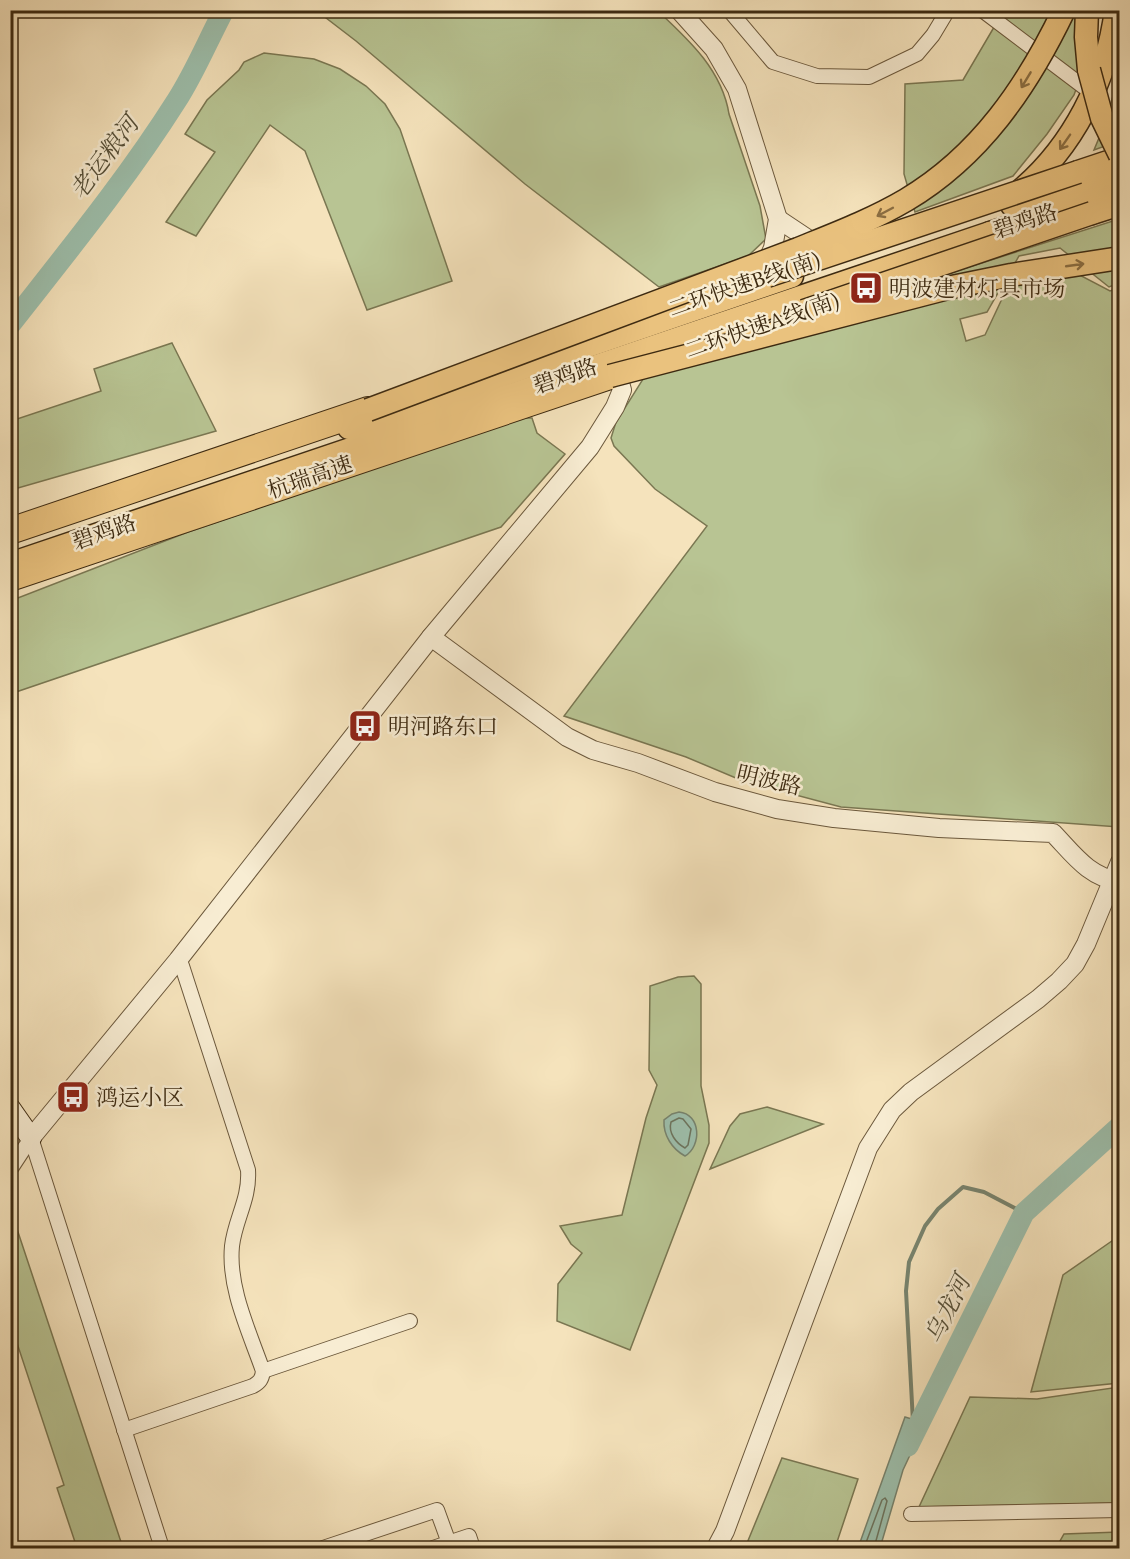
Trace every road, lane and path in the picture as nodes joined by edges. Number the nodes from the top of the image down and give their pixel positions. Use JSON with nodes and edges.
{"nodes":[{"id":1,"x":679,"y":10,"type":"edge"},
{"id":2,"x":729,"y":10,"type":"edge"},
{"id":3,"x":948,"y":10,"type":"edge"},
{"id":4,"x":982,"y":10,"type":"edge"},
{"id":5,"x":1064,"y":10,"type":"edge"},
{"id":6,"x":1087,"y":10,"type":"edge"},
{"id":7,"x":1096,"y":10,"type":"edge"},
{"id":8,"x":1116,"y":10,"type":"edge"},
{"id":9,"x":1094,"y":91,"type":"junction"},
{"id":10,"x":1119,"y":156,"type":"edge"},
{"id":11,"x":1119,"y":172,"type":"edge"},
{"id":12,"x":1119,"y":190,"type":"edge"},
{"id":13,"x":1119,"y":204,"type":"edge"},
{"id":14,"x":778,"y":219,"type":"junction"},
{"id":15,"x":987,"y":223,"type":"junction"},
{"id":16,"x":849,"y":257,"type":"junction"},
{"id":17,"x":1119,"y":258,"type":"edge"},
{"id":18,"x":754,"y":289,"type":"junction"},
{"id":19,"x":612,"y":368,"type":"junction"},
{"id":20,"x":368,"y":410,"type":"junction"},
{"id":21,"x":10,"y":531,"type":"edge"},
{"id":22,"x":10,"y":544,"type":"edge"},
{"id":23,"x":10,"y":564,"type":"edge"},
{"id":24,"x":10,"y":578,"type":"edge"},
{"id":25,"x":431,"y":637,"type":"junction"},
{"id":26,"x":1119,"y":862,"type":"edge"},
{"id":27,"x":1115,"y":881,"type":"edge"},
{"id":28,"x":178,"y":960,"type":"junction"},
{"id":29,"x":10,"y":1108,"type":"edge"},
{"id":30,"x":10,"y":1127,"type":"edge"},
{"id":31,"x":31,"y":1138,"type":"junction"},
{"id":32,"x":10,"y":1170,"type":"edge"},
{"id":33,"x":410,"y":1321,"type":"dead end"},
{"id":34,"x":262,"y":1371,"type":"junction"},
{"id":35,"x":124,"y":1430,"type":"junction"},
{"id":36,"x":1119,"y":1510,"type":"edge"},
{"id":37,"x":911,"y":1514,"type":"dead end"},
{"id":38,"x":449,"y":1543,"type":"junction"},
{"id":39,"x":162,"y":1548,"type":"edge"},
{"id":40,"x":322,"y":1548,"type":"edge"},
{"id":41,"x":433,"y":1548,"type":"edge"},
{"id":42,"x":473,"y":1548,"type":"edge"},
{"id":43,"x":716,"y":1548,"type":"edge"}],
"edges":[{"from":1,"to":14,"type":"street"},
{"from":2,"to":3,"type":"street"},
{"from":4,"to":9,"type":"street"},
{"from":5,"to":20,"type":"main road","one_way":true,"bridge":true},
{"from":6,"to":10,"type":"main road","bridge":true},
{"from":7,"to":9,"type":"main road"},
{"from":8,"to":9,"type":"main road"},
{"from":9,"to":15,"type":"main road","one_way":true},
{"from":10,"to":20,"type":"main road","name":"二环快速B线(南)","bridge":true},
{"from":11,"to":15,"type":"main road","name":"碧鸡路"},
{"from":12,"to":15,"type":"main road","name":"碧鸡路"},
{"from":13,"to":19,"type":"main road","name":"二环快速A线(南)","bridge":true},
{"from":14,"to":16,"type":"street"},
{"from":14,"to":18,"type":"street"},
{"from":15,"to":16,"type":"main road","name":"碧鸡路"},
{"from":15,"to":19,"type":"main road","name":"碧鸡路"},
{"from":16,"to":18,"type":"main road","name":"碧鸡路"},
{"from":19,"to":17,"type":"main road","one_way":true,"bridge":true},
{"from":18,"to":22,"type":"main road","name":"碧鸡路"},
{"from":19,"to":23,"type":"main road","name":"碧鸡路"},
{"from":19,"to":24,"type":"highway","name":"杭瑞高速"},
{"from":19,"to":25,"type":"street"},
{"from":20,"to":21,"type":"highway","name":"杭瑞高速"},
{"from":25,"to":27,"type":"street","name":"明波路"},
{"from":25,"to":28,"type":"street"},
{"from":26,"to":27,"type":"street"},
{"from":27,"to":43,"type":"street"},
{"from":28,"to":31,"type":"street"},
{"from":28,"to":34,"type":"street"},
{"from":29,"to":31,"type":"main road"},
{"from":30,"to":31,"type":"main road"},
{"from":31,"to":32,"type":"street"},
{"from":31,"to":35,"type":"street"},
{"from":33,"to":34,"type":"street"},
{"from":34,"to":35,"type":"street"},
{"from":35,"to":39,"type":"street"},
{"from":36,"to":37,"type":"street"},
{"from":38,"to":40,"type":"street"},
{"from":38,"to":41,"type":"street"},
{"from":38,"to":42,"type":"street"}]}
